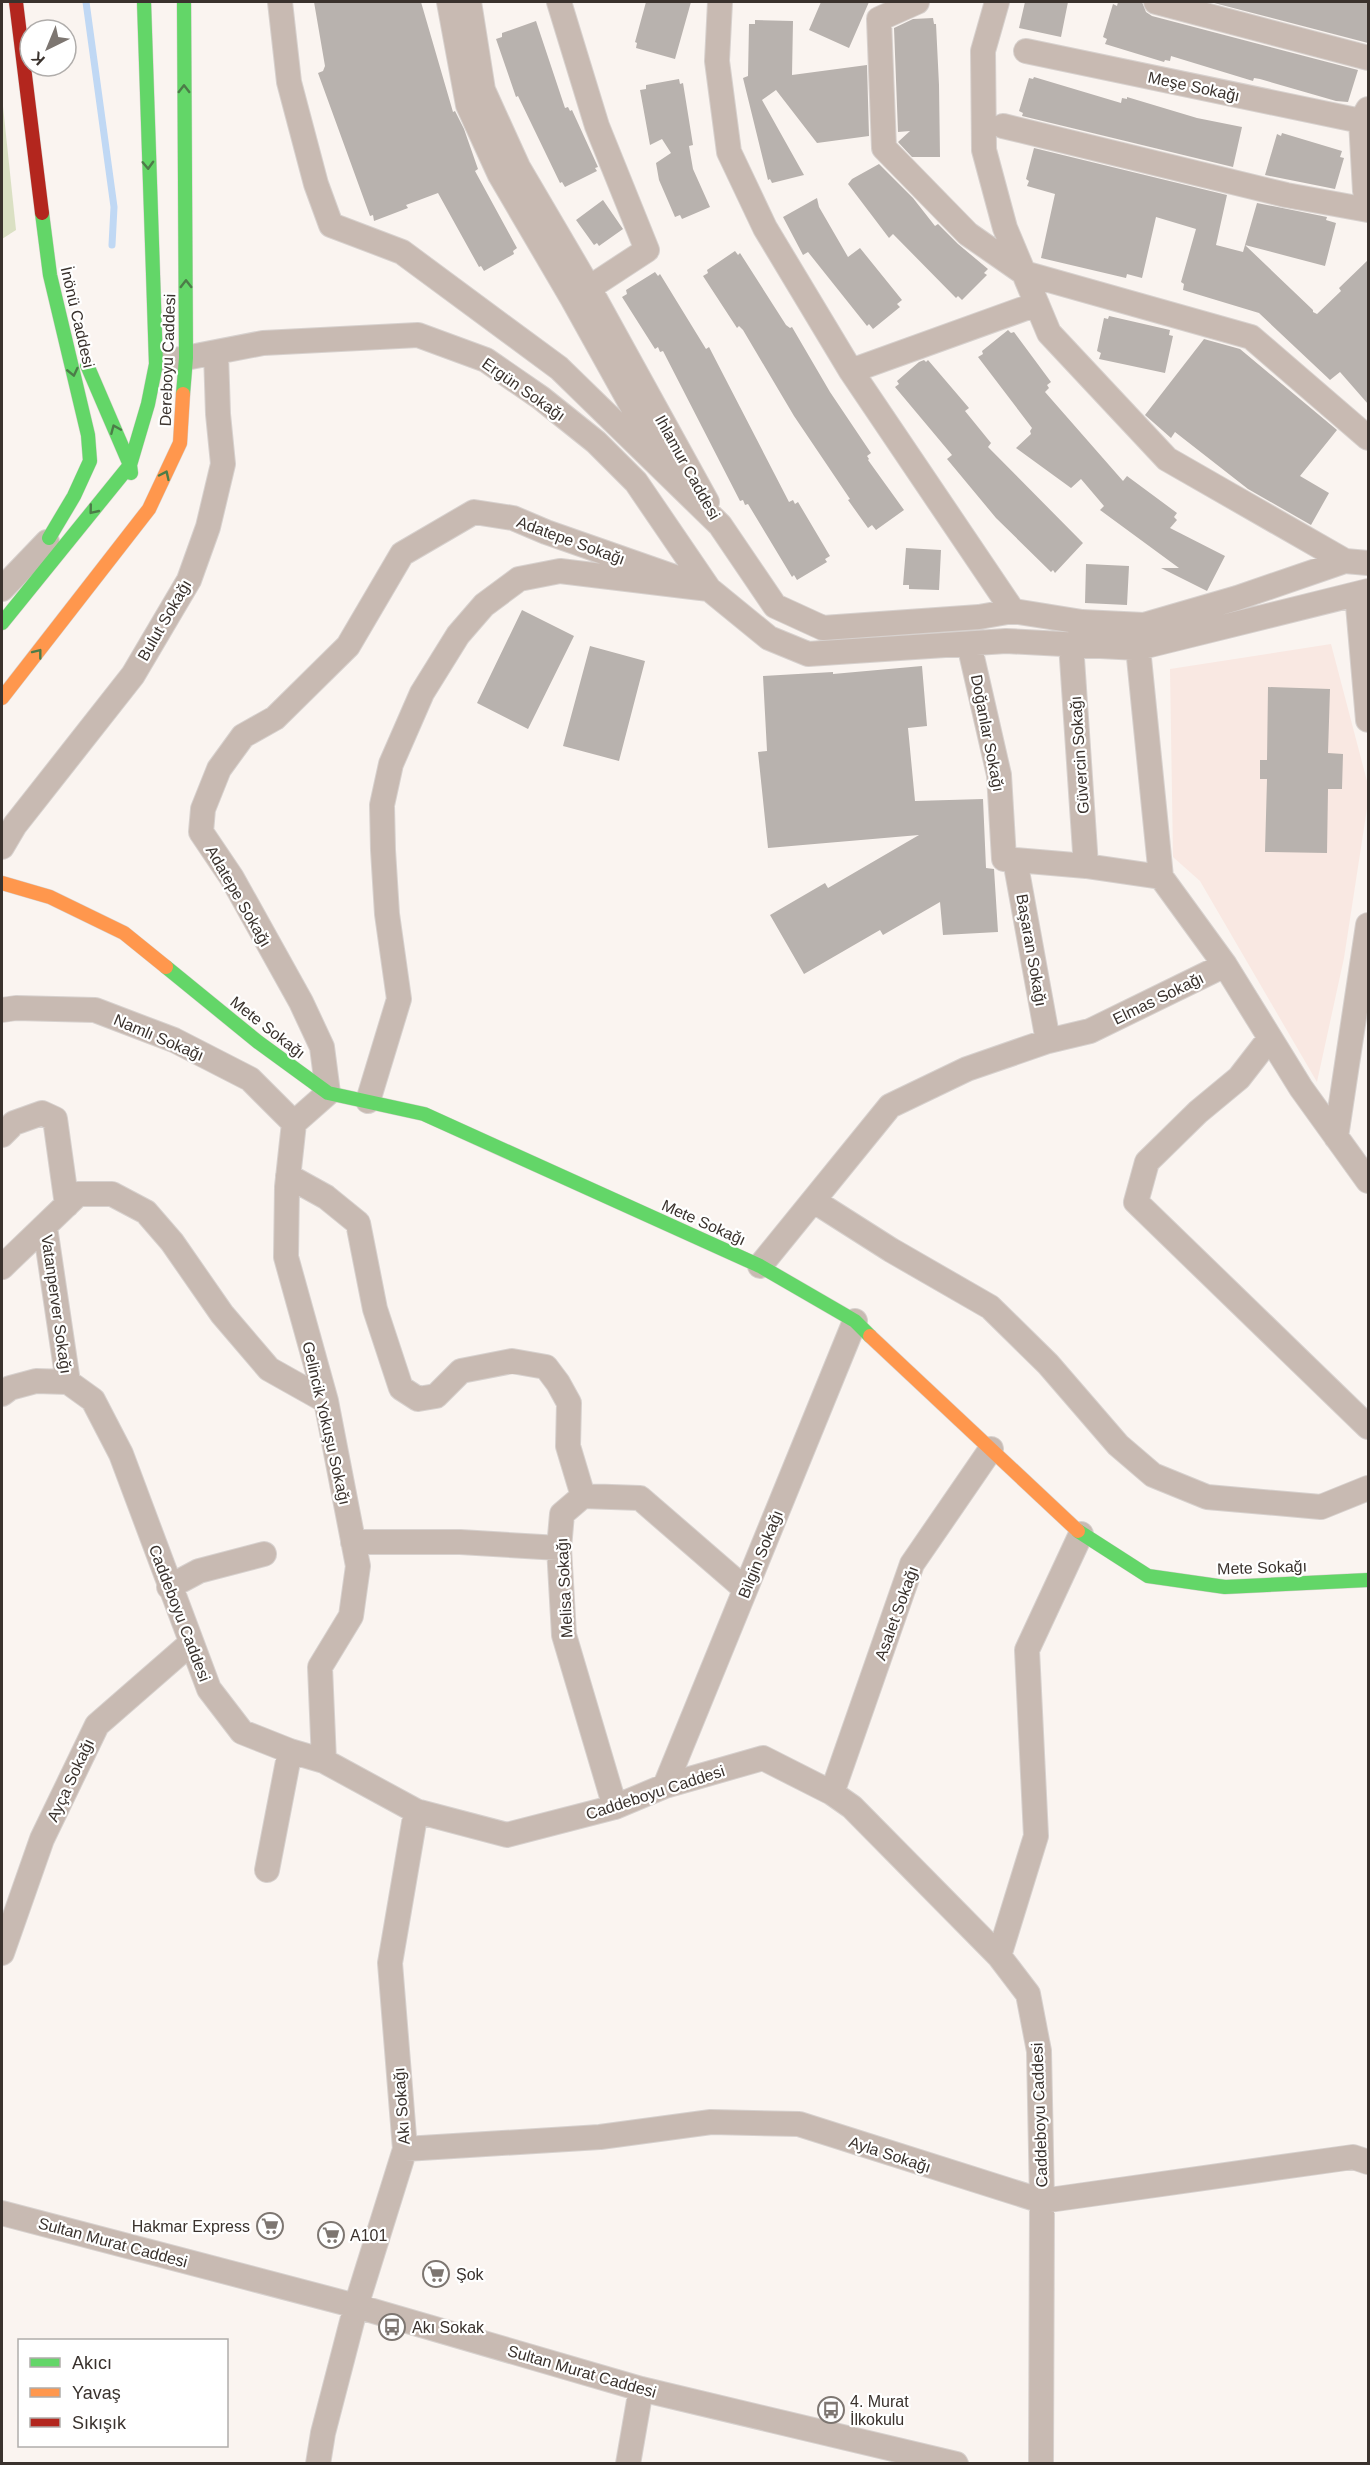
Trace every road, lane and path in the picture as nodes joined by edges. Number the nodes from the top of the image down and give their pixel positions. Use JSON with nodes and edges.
{"nodes":[{"id":1,"x":16,"y":2,"type":"edge"},
{"id":2,"x":144,"y":2,"type":"edge"},
{"id":3,"x":184,"y":2,"type":"edge"},
{"id":4,"x":280,"y":2,"type":"edge"},
{"id":5,"x":449,"y":2,"type":"edge"},
{"id":6,"x":469,"y":2,"type":"edge"},
{"id":7,"x":559,"y":2,"type":"edge"},
{"id":8,"x":720,"y":2,"type":"edge"},
{"id":9,"x":917,"y":2,"type":"edge"},
{"id":10,"x":997,"y":2,"type":"edge"},
{"id":11,"x":1156,"y":2,"type":"edge"},
{"id":12,"x":1026,"y":51,"type":"dead end"},
{"id":13,"x":1368,"y":58,"type":"edge"},
{"id":14,"x":1365,"y":115,"type":"edge"},
{"id":15,"x":1003,"y":126,"type":"dead end"},
{"id":16,"x":1368,"y":196,"type":"edge"},
{"id":17,"x":1368,"y":210,"type":"edge"},
{"id":18,"x":1024,"y":273,"type":"junction"},
{"id":19,"x":50,"y":275,"type":"junction"},
{"id":20,"x":589,"y":288,"type":"junction"},
{"id":21,"x":1038,"y":304,"type":"junction"},
{"id":22,"x":216,"y":353,"type":"junction"},
{"id":23,"x":186,"y":357,"type":"junction"},
{"id":24,"x":156,"y":364,"type":"junction"},
{"id":25,"x":851,"y":371,"type":"junction"},
{"id":26,"x":90,"y":372,"type":"junction"},
{"id":27,"x":112,"y":388,"type":"dead end"},
{"id":28,"x":135,"y":389,"type":"dead end"},
{"id":29,"x":1368,"y":438,"type":"edge"},
{"id":30,"x":130,"y":465,"type":"junction"},
{"id":31,"x":132,"y":485,"type":"dead end"},
{"id":32,"x":134,"y":505,"type":"dead end"},
{"id":33,"x":720,"y":525,"type":"junction"},
{"id":34,"x":136,"y":526,"type":"junction"},
{"id":35,"x":46,"y":542,"type":"junction"},
{"id":36,"x":1357,"y":562,"type":"edge"},
{"id":37,"x":2,"y":589,"type":"edge"},
{"id":38,"x":709,"y":589,"type":"junction"},
{"id":39,"x":1363,"y":592,"type":"edge"},
{"id":40,"x":1013,"y":611,"type":"junction"},
{"id":41,"x":2,"y":616,"type":"edge"},
{"id":42,"x":2,"y":623,"type":"edge"},
{"id":43,"x":969,"y":644,"type":"junction"},
{"id":44,"x":1071,"y":644,"type":"junction"},
{"id":45,"x":1138,"y":648,"type":"junction"},
{"id":46,"x":2,"y":699,"type":"edge"},
{"id":47,"x":1368,"y":720,"type":"edge"},
{"id":48,"x":2,"y":847,"type":"edge"},
{"id":49,"x":1010,"y":859,"type":"junction"},
{"id":50,"x":1086,"y":866,"type":"junction"},
{"id":51,"x":1161,"y":878,"type":"junction"},
{"id":52,"x":2,"y":883,"type":"edge"},
{"id":53,"x":1368,"y":925,"type":"edge"},
{"id":54,"x":1225,"y":965,"type":"junction"},
{"id":55,"x":2,"y":1010,"type":"edge"},
{"id":56,"x":1270,"y":1038,"type":"junction"},
{"id":57,"x":1048,"y":1041,"type":"junction"},
{"id":58,"x":328,"y":1093,"type":"junction"},
{"id":59,"x":368,"y":1101,"type":"junction"},
{"id":60,"x":294,"y":1123,"type":"junction"},
{"id":61,"x":2,"y":1135,"type":"edge"},
{"id":62,"x":1336,"y":1137,"type":"junction"},
{"id":63,"x":288,"y":1176,"type":"junction"},
{"id":64,"x":1368,"y":1181,"type":"edge"},
{"id":65,"x":814,"y":1201,"type":"junction"},
{"id":66,"x":67,"y":1205,"type":"junction"},
{"id":67,"x":45,"y":1227,"type":"junction"},
{"id":68,"x":760,"y":1266,"type":"junction"},
{"id":69,"x":2,"y":1267,"type":"edge"},
{"id":70,"x":855,"y":1321,"type":"junction"},
{"id":71,"x":68,"y":1382,"type":"junction"},
{"id":72,"x":2,"y":1394,"type":"edge"},
{"id":73,"x":326,"y":1401,"type":"junction"},
{"id":74,"x":1368,"y":1427,"type":"edge"},
{"id":75,"x":991,"y":1449,"type":"junction"},
{"id":76,"x":1368,"y":1488,"type":"edge"},
{"id":77,"x":582,"y":1496,"type":"junction"},
{"id":78,"x":1081,"y":1534,"type":"junction"},
{"id":79,"x":353,"y":1542,"type":"junction"},
{"id":80,"x":559,"y":1548,"type":"junction"},
{"id":81,"x":264,"y":1554,"type":"dead end"},
{"id":82,"x":1368,"y":1580,"type":"edge"},
{"id":83,"x":169,"y":1587,"type":"junction"},
{"id":84,"x":745,"y":1589,"type":"junction"},
{"id":85,"x":191,"y":1642,"type":"junction"},
{"id":86,"x":290,"y":1751,"type":"junction"},
{"id":87,"x":324,"y":1761,"type":"junction"},
{"id":88,"x":665,"y":1786,"type":"junction"},
{"id":89,"x":832,"y":1794,"type":"junction"},
{"id":90,"x":615,"y":1807,"type":"junction"},
{"id":91,"x":416,"y":1810,"type":"junction"},
{"id":92,"x":267,"y":1870,"type":"dead end"},
{"id":93,"x":2,"y":1953,"type":"edge"},
{"id":94,"x":999,"y":1956,"type":"junction"},
{"id":95,"x":405,"y":2149,"type":"junction"},
{"id":96,"x":1368,"y":2162,"type":"edge"},
{"id":97,"x":1042,"y":2201,"type":"junction"},
{"id":98,"x":2,"y":2213,"type":"edge"},
{"id":99,"x":357,"y":2306,"type":"junction"},
{"id":100,"x":641,"y":2389,"type":"junction"},
{"id":101,"x":318,"y":2463,"type":"edge"},
{"id":102,"x":628,"y":2463,"type":"edge"},
{"id":103,"x":956,"y":2463,"type":"edge"},
{"id":104,"x":1041,"y":2463,"type":"edge"}],
"edges":[{"from":1,"to":19,"type":"main road","name":"İnönü Caddesi"},
{"from":2,"to":24,"type":"main road","name":"Dereboyu Caddesi","one_way":true},
{"from":23,"to":3,"type":"main road","name":"Dereboyu Caddesi","one_way":true},
{"from":4,"to":33,"type":"street"},
{"from":5,"to":33,"type":"street","name":"Ihlamur Caddesi"},
{"from":6,"to":20,"type":"street","name":"Ihlamur Caddesi"},
{"from":7,"to":20,"type":"street"},
{"from":8,"to":25,"type":"street"},
{"from":9,"to":18,"type":"street"},
{"from":10,"to":18,"type":"street"},
{"from":11,"to":13,"type":"street"},
{"from":12,"to":14,"type":"street","name":"Meşe Sokağı"},
{"from":14,"to":16,"type":"street"},
{"from":15,"to":17,"type":"street"},
{"from":18,"to":21,"type":"street"},
{"from":18,"to":29,"type":"street"},
{"from":19,"to":26,"type":"main road"},
{"from":19,"to":35,"type":"main road","name":"İnönü Caddesi","one_way":true},
{"from":20,"to":33,"type":"street","name":"Ihlamur Caddesi"},
{"from":21,"to":25,"type":"street"},
{"from":21,"to":36,"type":"street"},
{"from":22,"to":23,"type":"street","name":"Ergün Sokağı"},
{"from":22,"to":38,"type":"street","name":"Ergün Sokağı"},
{"from":22,"to":48,"type":"street","name":"Bulut Sokağı"},
{"from":23,"to":24,"type":"street","name":"Ergün Sokağı"},
{"from":34,"to":23,"type":"main road","name":"Dereboyu Caddesi","one_way":true},
{"from":24,"to":28,"type":"main road"},
{"from":24,"to":30,"type":"main road","name":"Dereboyu Caddesi"},
{"from":25,"to":40,"type":"street"},
{"from":26,"to":27,"type":"main road"},
{"from":30,"to":26,"type":"main road","one_way":true},
{"from":30,"to":31,"type":"main road"},
{"from":30,"to":42,"type":"main road","name":"Dereboyu Caddesi","one_way":true},
{"from":32,"to":34,"type":"main road"},
{"from":33,"to":40,"type":"street"},
{"from":46,"to":34,"type":"main road","name":"Dereboyu Caddesi","one_way":true},
{"from":35,"to":37,"type":"street"},
{"from":35,"to":41,"type":"main road","name":"İnönü Caddesi"},
{"from":36,"to":40,"type":"street"},
{"from":38,"to":43,"type":"street"},
{"from":38,"to":58,"type":"street","name":"Adatepe Sokağı"},
{"from":38,"to":59,"type":"street"},
{"from":39,"to":45,"type":"street"},
{"from":39,"to":47,"type":"street"},
{"from":43,"to":44,"type":"street"},
{"from":43,"to":49,"type":"street","name":"Doğanlar Sokağı"},
{"from":44,"to":45,"type":"street"},
{"from":44,"to":50,"type":"street","name":"Güvercin Sokağı"},
{"from":45,"to":51,"type":"street"},
{"from":49,"to":50,"type":"street"},
{"from":49,"to":57,"type":"street","name":"Başaran Sokağı"},
{"from":50,"to":51,"type":"street"},
{"from":51,"to":54,"type":"street"},
{"from":52,"to":58,"type":"main road","name":"Mete Sokağı"},
{"from":53,"to":62,"type":"street"},
{"from":54,"to":56,"type":"street"},
{"from":54,"to":57,"type":"street","name":"Elmas Sokağı"},
{"from":55,"to":60,"type":"street","name":"Namlı Sokağı"},
{"from":56,"to":62,"type":"street"},
{"from":56,"to":74,"type":"street"},
{"from":57,"to":65,"type":"street","name":"Elmas Sokağı"},
{"from":58,"to":59,"type":"main road","name":"Mete Sokağı"},
{"from":58,"to":60,"type":"street"},
{"from":59,"to":68,"type":"main road","name":"Mete Sokağı"},
{"from":60,"to":63,"type":"street","name":"Gelincik Yokuşu Sokağı"},
{"from":61,"to":66,"type":"street"},
{"from":62,"to":64,"type":"street"},
{"from":63,"to":73,"type":"street","name":"Gelincik Yokuşu Sokağı"},
{"from":63,"to":77,"type":"street"},
{"from":65,"to":68,"type":"street","name":"Elmas Sokağı"},
{"from":65,"to":76,"type":"street"},
{"from":66,"to":67,"type":"street"},
{"from":66,"to":73,"type":"street"},
{"from":67,"to":69,"type":"street"},
{"from":67,"to":71,"type":"street","name":"Vatanperver Sokağı"},
{"from":68,"to":70,"type":"main road","name":"Mete Sokağı"},
{"from":70,"to":75,"type":"main road","name":"Mete Sokağı"},
{"from":70,"to":84,"type":"street","name":"Bilgin Sokağı"},
{"from":71,"to":72,"type":"street"},
{"from":71,"to":83,"type":"street","name":"Caddeboyu Caddesi"},
{"from":73,"to":79,"type":"street","name":"Gelincik Yokuşu Sokağı"},
{"from":75,"to":78,"type":"main road","name":"Mete Sokağı"},
{"from":75,"to":89,"type":"street","name":"Asalet Sokağı"},
{"from":77,"to":80,"type":"street","name":"Melisa Sokağı"},
{"from":77,"to":84,"type":"street"},
{"from":78,"to":82,"type":"main road","name":"Mete Sokağı"},
{"from":78,"to":94,"type":"street"},
{"from":79,"to":80,"type":"street"},
{"from":79,"to":87,"type":"street","name":"Gelincik Yokuşu Sokağı"},
{"from":80,"to":90,"type":"street","name":"Melisa Sokağı"},
{"from":81,"to":83,"type":"street"},
{"from":83,"to":85,"type":"street","name":"Caddeboyu Caddesi"},
{"from":84,"to":88,"type":"street","name":"Bilgin Sokağı"},
{"from":85,"to":86,"type":"street","name":"Caddeboyu Caddesi"},
{"from":85,"to":93,"type":"street","name":"Ayça Sokağı"},
{"from":86,"to":87,"type":"street","name":"Caddeboyu Caddesi"},
{"from":86,"to":92,"type":"street"},
{"from":87,"to":91,"type":"street","name":"Caddeboyu Caddesi"},
{"from":88,"to":89,"type":"street","name":"Caddeboyu Caddesi"},
{"from":88,"to":90,"type":"street","name":"Caddeboyu Caddesi"},
{"from":89,"to":94,"type":"street","name":"Caddeboyu Caddesi"},
{"from":90,"to":91,"type":"street","name":"Caddeboyu Caddesi"},
{"from":91,"to":95,"type":"street","name":"Akı Sokağı"},
{"from":94,"to":97,"type":"street","name":"Caddeboyu Caddesi"},
{"from":95,"to":97,"type":"street","name":"Ayla Sokağı"},
{"from":95,"to":99,"type":"street","name":"Akı Sokağı"},
{"from":96,"to":97,"type":"street","name":"Ayla Sokağı"},
{"from":97,"to":104,"type":"street","name":"Caddeboyu Caddesi"},
{"from":98,"to":99,"type":"street","name":"Sultan Murat Caddesi"},
{"from":99,"to":100,"type":"street","name":"Sultan Murat Caddesi"},
{"from":99,"to":101,"type":"street","name":"Akı Sokağı"},
{"from":100,"to":102,"type":"street"},
{"from":100,"to":103,"type":"street","name":"Sultan Murat Caddesi"}]}
